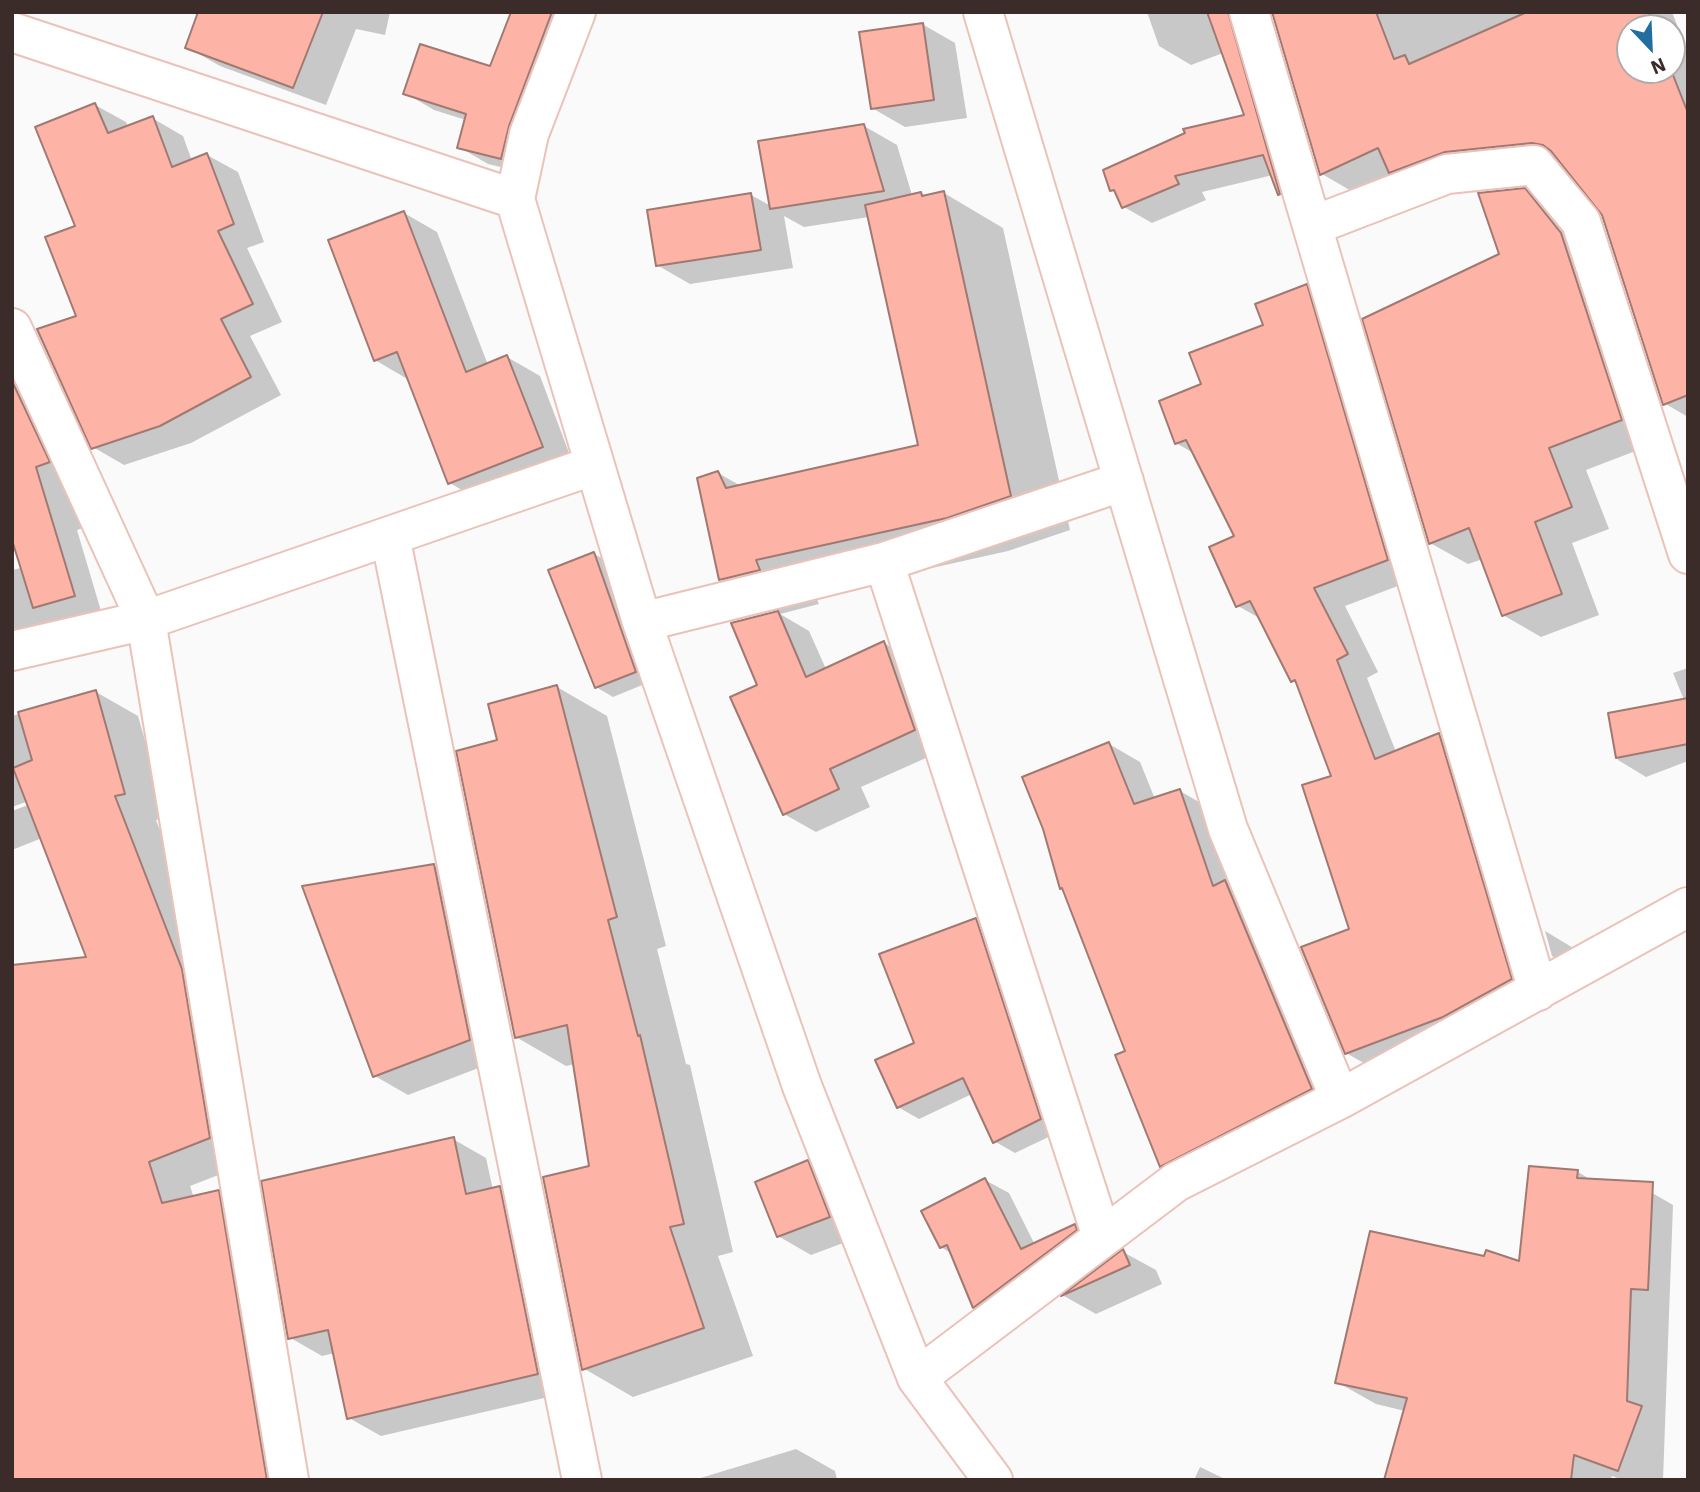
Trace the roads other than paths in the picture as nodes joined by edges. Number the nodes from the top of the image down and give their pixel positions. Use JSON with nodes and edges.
{"nodes":[{"id":1,"x":576,"y":12,"type":"edge"},
{"id":2,"x":984,"y":12,"type":"edge"},
{"id":3,"x":1249,"y":12,"type":"edge"},
{"id":4,"x":12,"y":32,"type":"edge"},
{"id":5,"x":515,"y":199,"type":"junction"},
{"id":6,"x":1312,"y":226,"type":"junction"},
{"id":7,"x":12,"y":328,"type":"edge"},
{"id":8,"x":595,"y":465,"type":"junction"},
{"id":9,"x":1124,"y":481,"type":"junction"},
{"id":10,"x":390,"y":536,"type":"junction"},
{"id":11,"x":1688,"y":554,"type":"edge"},
{"id":12,"x":884,"y":562,"type":"junction"},
{"id":13,"x":146,"y":620,"type":"junction"},
{"id":14,"x":642,"y":622,"type":"junction"},
{"id":15,"x":12,"y":651,"type":"edge"},
{"id":16,"x":1688,"y":908,"type":"edge"},
{"id":17,"x":1538,"y":991,"type":"junction"},
{"id":18,"x":1340,"y":1099,"type":"junction"},
{"id":19,"x":1102,"y":1237,"type":"junction"},
{"id":20,"x":917,"y":1378,"type":"junction"},
{"id":21,"x":289,"y":1480,"type":"edge"},
{"id":22,"x":582,"y":1480,"type":"edge"},
{"id":23,"x":993,"y":1480,"type":"edge"}],
"edges":[{"from":1,"to":5,"type":"street"},
{"from":2,"to":9,"type":"street"},
{"from":3,"to":6,"type":"street"},
{"from":4,"to":5,"type":"street"},
{"from":5,"to":8,"type":"street"},
{"from":6,"to":11,"type":"street"},
{"from":6,"to":17,"type":"street"},
{"from":7,"to":13,"type":"street"},
{"from":8,"to":10,"type":"street"},
{"from":8,"to":14,"type":"street"},
{"from":9,"to":12,"type":"street"},
{"from":9,"to":18,"type":"street"},
{"from":10,"to":13,"type":"street"},
{"from":10,"to":22,"type":"street"},
{"from":12,"to":14,"type":"street"},
{"from":12,"to":19,"type":"street"},
{"from":13,"to":15,"type":"street"},
{"from":13,"to":21,"type":"street"},
{"from":14,"to":20,"type":"street"},
{"from":16,"to":17,"type":"street"},
{"from":17,"to":18,"type":"street"},
{"from":18,"to":19,"type":"street"},
{"from":19,"to":20,"type":"street"},
{"from":20,"to":23,"type":"street"}]}
